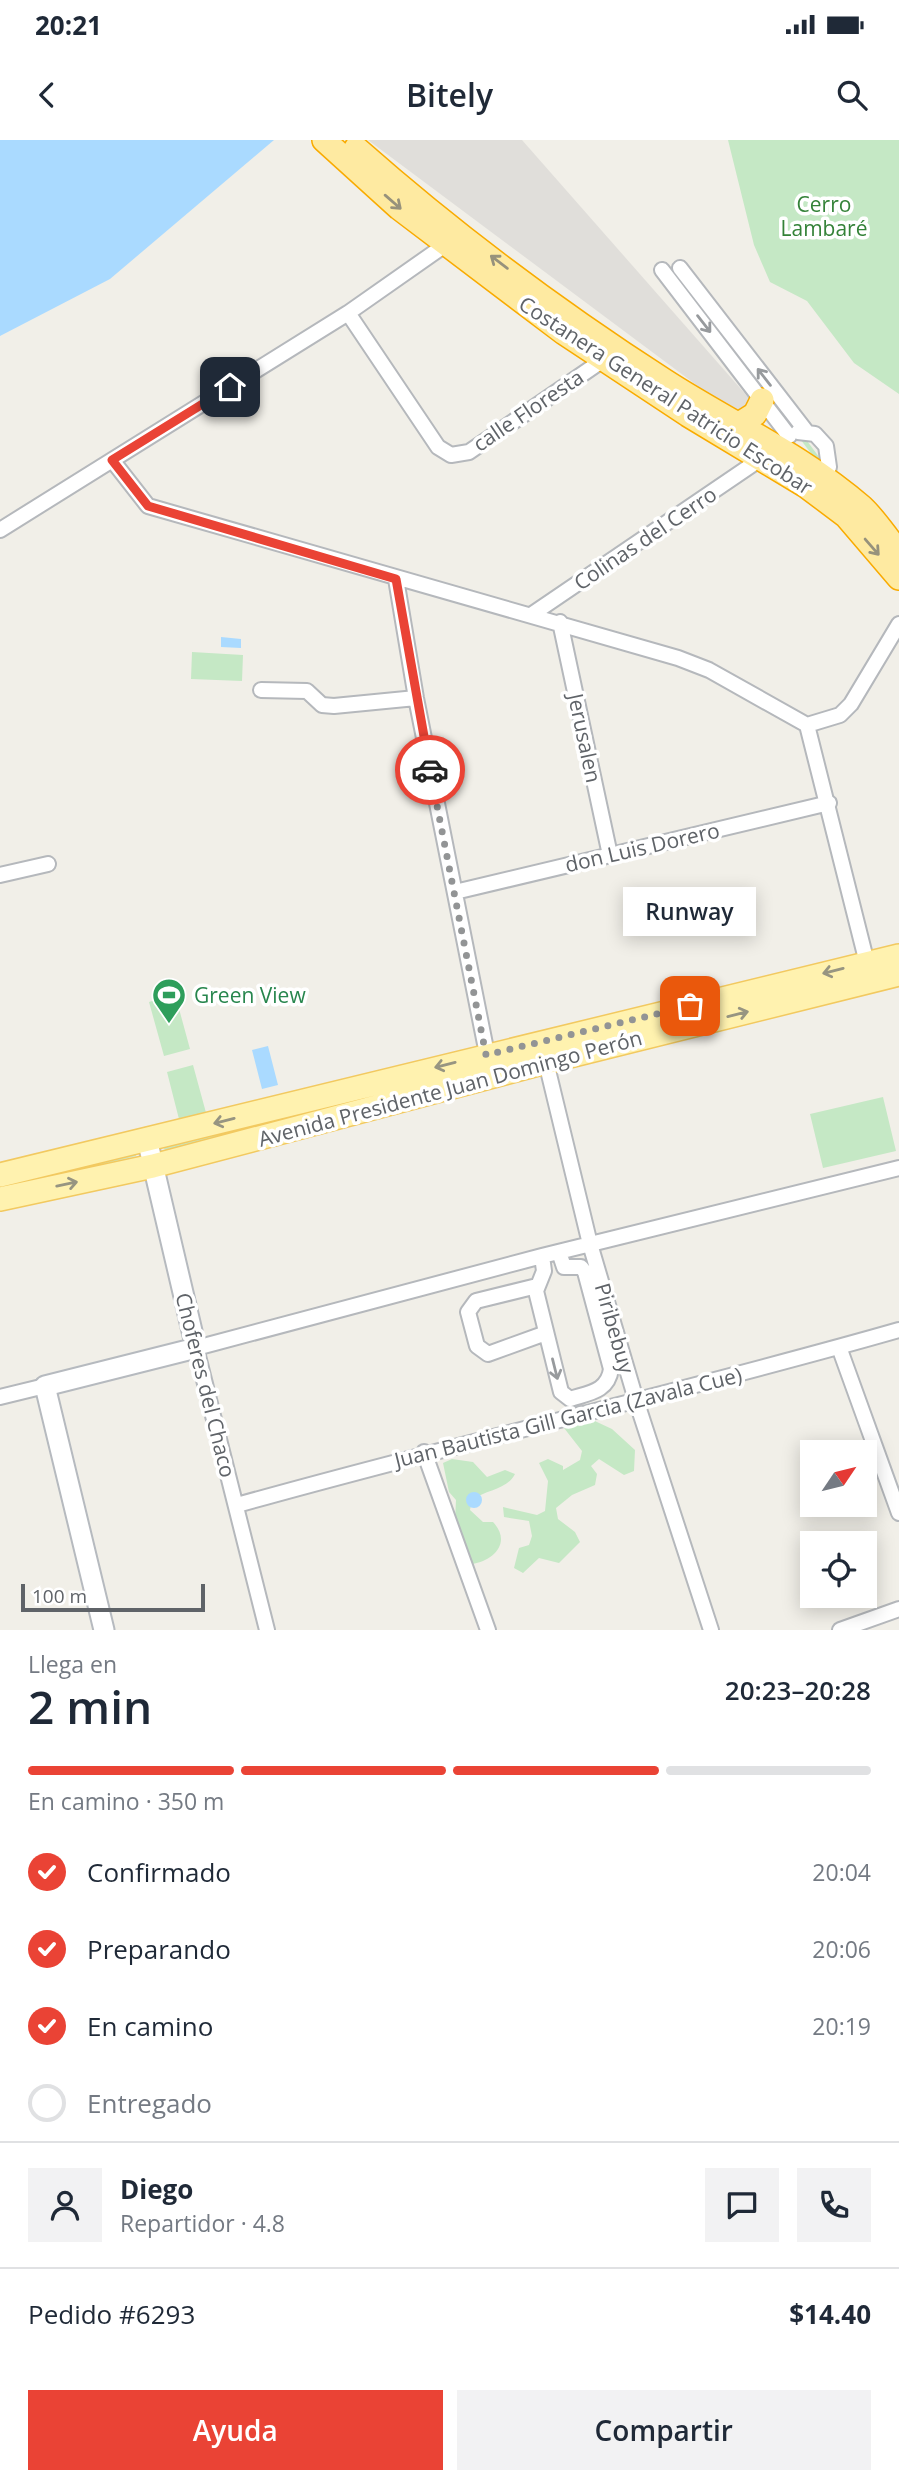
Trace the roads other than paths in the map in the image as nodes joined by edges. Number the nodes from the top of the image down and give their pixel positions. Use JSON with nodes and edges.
{"nodes":[{"id":1,"x":324,"y":140,"type":"edge"},
{"id":2,"x":346,"y":140,"type":"edge"},
{"id":3,"x":445,"y":245,"type":"junction"},
{"id":4,"x":680,"y":268,"type":"dead end"},
{"id":5,"x":662,"y":270,"type":"dead end"},
{"id":6,"x":348,"y":313,"type":"junction"},
{"id":7,"x":603,"y":360,"type":"junction"},
{"id":8,"x":762,"y":400,"type":"junction"},
{"id":9,"x":688,"y":415,"type":"junction"},
{"id":10,"x":736,"y":426,"type":"junction"},
{"id":11,"x":806,"y":431,"type":"junction"},
{"id":12,"x":785,"y":444,"type":"junction"},
{"id":13,"x":112,"y":460,"type":"junction"},
{"id":14,"x":759,"y":460,"type":"junction"},
{"id":15,"x":795,"y":470,"type":"junction"},
{"id":16,"x":820,"y":476,"type":"junction"},
{"id":17,"x":854,"y":512,"type":"junction"},
{"id":18,"x":0,"y":530,"type":"edge"},
{"id":19,"x":899,"y":552,"type":"edge"},
{"id":20,"x":899,"y":578,"type":"edge"},
{"id":21,"x":396,"y":579,"type":"junction"},
{"id":22,"x":531,"y":615,"type":"junction"},
{"id":23,"x":560,"y":622,"type":"junction"},
{"id":24,"x":899,"y":624,"type":"edge"},
{"id":25,"x":261,"y":690,"type":"dead end"},
{"id":26,"x":416,"y":698,"type":"junction"},
{"id":27,"x":807,"y":725,"type":"junction"},
{"id":28,"x":829,"y":803,"type":"junction"},
{"id":29,"x":610,"y":855,"type":"junction"},
{"id":30,"x":48,"y":864,"type":"dead end"},
{"id":31,"x":0,"y":876,"type":"edge"},
{"id":32,"x":455,"y":891,"type":"junction"},
{"id":33,"x":899,"y":956,"type":"edge"},
{"id":34,"x":867,"y":963,"type":"junction"},
{"id":35,"x":899,"y":974,"type":"edge"},
{"id":36,"x":546,"y":1062,"type":"junction"},
{"id":37,"x":489,"y":1065,"type":"junction"},
{"id":38,"x":146,"y":1139,"type":"junction"},
{"id":39,"x":153,"y":1166,"type":"junction"},
{"id":40,"x":899,"y":1168,"type":"edge"},
{"id":41,"x":0,"y":1175,"type":"edge"},
{"id":42,"x":0,"y":1199,"type":"edge"},
{"id":43,"x":590,"y":1244,"type":"junction"},
{"id":44,"x":559,"y":1252,"type":"junction"},
{"id":45,"x":542,"y":1256,"type":"junction"},
{"id":46,"x":564,"y":1266,"type":"junction"},
{"id":47,"x":540,"y":1279,"type":"junction"},
{"id":48,"x":899,"y":1330,"type":"edge"},
{"id":49,"x":546,"y":1334,"type":"junction"},
{"id":50,"x":839,"y":1347,"type":"junction"},
{"id":51,"x":195,"y":1348,"type":"junction"},
{"id":52,"x":45,"y":1386,"type":"junction"},
{"id":53,"x":0,"y":1397,"type":"edge"},
{"id":54,"x":636,"y":1400,"type":"junction"},
{"id":55,"x":424,"y":1452,"type":"junction"},
{"id":56,"x":237,"y":1505,"type":"junction"},
{"id":57,"x":899,"y":1513,"type":"edge"},
{"id":58,"x":899,"y":1609,"type":"edge"},
{"id":59,"x":104,"y":1630,"type":"edge"},
{"id":60,"x":267,"y":1630,"type":"edge"},
{"id":61,"x":488,"y":1630,"type":"edge"},
{"id":62,"x":711,"y":1630,"type":"edge"},
{"id":63,"x":841,"y":1630,"type":"edge"}],
"edges":[{"from":1,"to":3,"type":"highway","name":"Costanera General Patricio Escobar","one_way":true},
{"from":10,"to":2,"type":"highway","name":"Costanera General Patricio Escobar","one_way":true},
{"from":3,"to":6,"type":"street"},
{"from":3,"to":7,"type":"highway","name":"Costanera General Patricio Escobar"},
{"from":11,"to":4,"type":"street","one_way":true},
{"from":5,"to":8,"type":"street","one_way":true},
{"from":6,"to":7,"type":"street","name":"calle Floresta"},
{"from":6,"to":13,"type":"street"},
{"from":7,"to":9,"type":"highway","name":"Costanera General Patricio Escobar"},
{"from":8,"to":10,"type":"highway"},
{"from":8,"to":12,"type":"street"},
{"from":9,"to":14,"type":"highway","name":"Costanera General Patricio Escobar"},
{"from":9,"to":15,"type":"highway"},
{"from":10,"to":12,"type":"highway","name":"Costanera General Patricio Escobar"},
{"from":11,"to":12,"type":"street"},
{"from":11,"to":16,"type":"street"},
{"from":12,"to":15,"type":"highway"},
{"from":12,"to":16,"type":"highway","name":"Costanera General Patricio Escobar"},
{"from":13,"to":18,"type":"street"},
{"from":13,"to":21,"type":"street"},
{"from":14,"to":17,"type":"highway","name":"Costanera General Patricio Escobar"},
{"from":14,"to":22,"type":"street","name":"Colinas del Cerro"},
{"from":15,"to":16,"type":"highway"},
{"from":15,"to":17,"type":"highway"},
{"from":16,"to":17,"type":"highway","name":"Costanera General Patricio Escobar"},
{"from":17,"to":19,"type":"highway"},
{"from":17,"to":20,"type":"highway","one_way":true},
{"from":21,"to":22,"type":"street"},
{"from":21,"to":26,"type":"street"},
{"from":22,"to":23,"type":"street"},
{"from":23,"to":27,"type":"street"},
{"from":23,"to":29,"type":"street","name":"Jerusalen"},
{"from":24,"to":27,"type":"street"},
{"from":25,"to":26,"type":"street"},
{"from":26,"to":32,"type":"street"},
{"from":27,"to":28,"type":"street"},
{"from":28,"to":29,"type":"street","name":"don Luis Dorero"},
{"from":28,"to":34,"type":"street"},
{"from":29,"to":32,"type":"street","name":"don Luis Dorero"},
{"from":30,"to":31,"type":"street"},
{"from":32,"to":37,"type":"street"},
{"from":33,"to":34,"type":"main road","name":"Avenida Presidente Juan Domingo Perón"},
{"from":34,"to":37,"type":"main road","name":"Avenida Presidente Juan Domingo Perón","one_way":true},
{"from":36,"to":35,"type":"main road","name":"Avenida Presidente Juan Domingo Perón","one_way":true},
{"from":36,"to":37,"type":"main road","name":"Avenida Presidente Juan Domingo Perón"},
{"from":36,"to":43,"type":"street","name":"Piribebuy"},
{"from":37,"to":38,"type":"main road","name":"Avenida Presidente Juan Domingo Perón","one_way":true},
{"from":37,"to":39,"type":"main road","name":"Avenida Presidente Juan Domingo Perón"},
{"from":38,"to":39,"type":"main road","name":"Choferes del Chaco"},
{"from":38,"to":41,"type":"main road","name":"Avenida Presidente Juan Domingo Perón"},
{"from":42,"to":39,"type":"main road","name":"Avenida Presidente Juan Domingo Perón","one_way":true},
{"from":39,"to":51,"type":"main road","name":"Choferes del Chaco"},
{"from":40,"to":43,"type":"street"},
{"from":43,"to":44,"type":"street"},
{"from":43,"to":54,"type":"street","name":"Piribebuy"},
{"from":44,"to":45,"type":"street"},
{"from":44,"to":46,"type":"street"},
{"from":45,"to":47,"type":"street"},
{"from":45,"to":51,"type":"street"},
{"from":46,"to":47,"type":"street"},
{"from":49,"to":46,"type":"street","one_way":true},
{"from":47,"to":49,"type":"street"},
{"from":47,"to":49,"type":"street"},
{"from":48,"to":50,"type":"street","name":"Juan Bautista Gill Garcia (Zavala Cue)"},
{"from":50,"to":54,"type":"street","name":"Juan Bautista Gill Garcia (Zavala Cue)"},
{"from":50,"to":57,"type":"street"},
{"from":51,"to":52,"type":"main road"},
{"from":51,"to":56,"type":"street","name":"Choferes del Chaco"},
{"from":52,"to":53,"type":"street"},
{"from":52,"to":59,"type":"main road"},
{"from":54,"to":55,"type":"street","name":"Juan Bautista Gill Garcia (Zavala Cue)"},
{"from":54,"to":62,"type":"street","name":"Piribebuy"},
{"from":55,"to":56,"type":"street","name":"Juan Bautista Gill Garcia (Zavala Cue)"},
{"from":55,"to":61,"type":"street"},
{"from":56,"to":60,"type":"street","name":"Choferes del Chaco"},
{"from":58,"to":63,"type":"street"}]}
